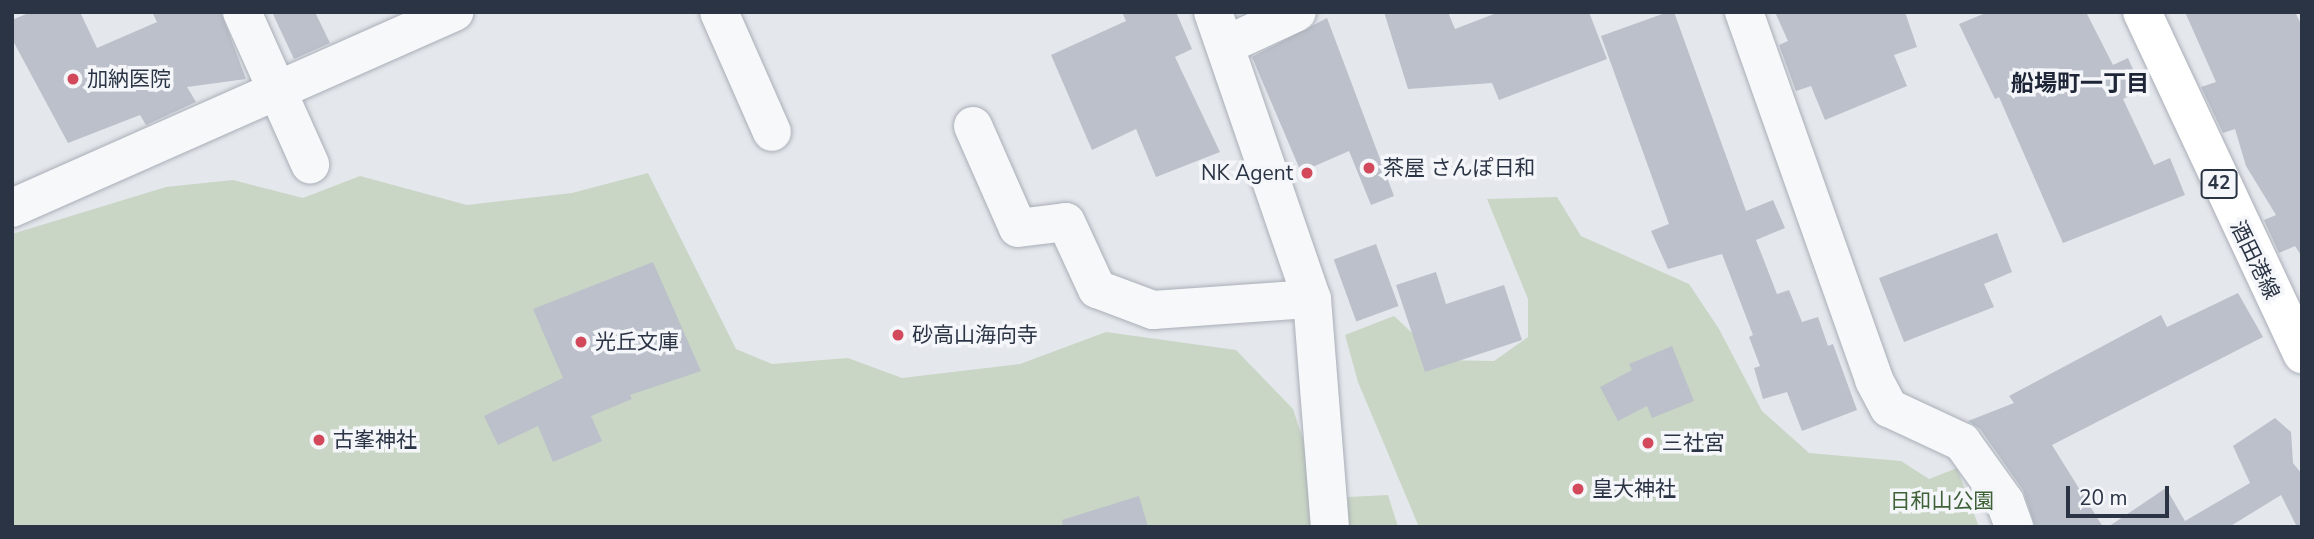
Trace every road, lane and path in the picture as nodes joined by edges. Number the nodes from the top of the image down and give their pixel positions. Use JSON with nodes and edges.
{"nodes":[{"id":1,"x":242,"y":12,"type":"edge"},
{"id":2,"x":454,"y":12,"type":"edge"},
{"id":3,"x":719,"y":12,"type":"edge"},
{"id":4,"x":1297,"y":12,"type":"edge"},
{"id":5,"x":1744,"y":12,"type":"edge"},
{"id":6,"x":2142,"y":12,"type":"edge"},
{"id":7,"x":1220,"y":28,"type":"edge"},
{"id":8,"x":278,"y":93,"type":"junction"},
{"id":9,"x":973,"y":126,"type":"dead end"},
{"id":10,"x":772,"y":132,"type":"dead end"},
{"id":11,"x":310,"y":164,"type":"dead end"},
{"id":12,"x":12,"y":208,"type":"edge"},
{"id":13,"x":1312,"y":299,"type":"junction"},
{"id":14,"x":2302,"y":354,"type":"edge"},
{"id":15,"x":1329,"y":527,"type":"edge"},
{"id":16,"x":2014,"y":527,"type":"edge"}],
"edges":[{"from":1,"to":8,"type":"street"},
{"from":2,"to":8,"type":"street"},
{"from":3,"to":10,"type":"street"},
{"from":4,"to":7,"type":"street"},
{"from":5,"to":16,"type":"street"},
{"from":6,"to":14,"type":"main road","name":"酒田港線","number":"42"},
{"from":7,"to":13,"type":"street"},
{"from":8,"to":11,"type":"street"},
{"from":8,"to":12,"type":"street"},
{"from":9,"to":13,"type":"street"},
{"from":13,"to":15,"type":"street"}]}
